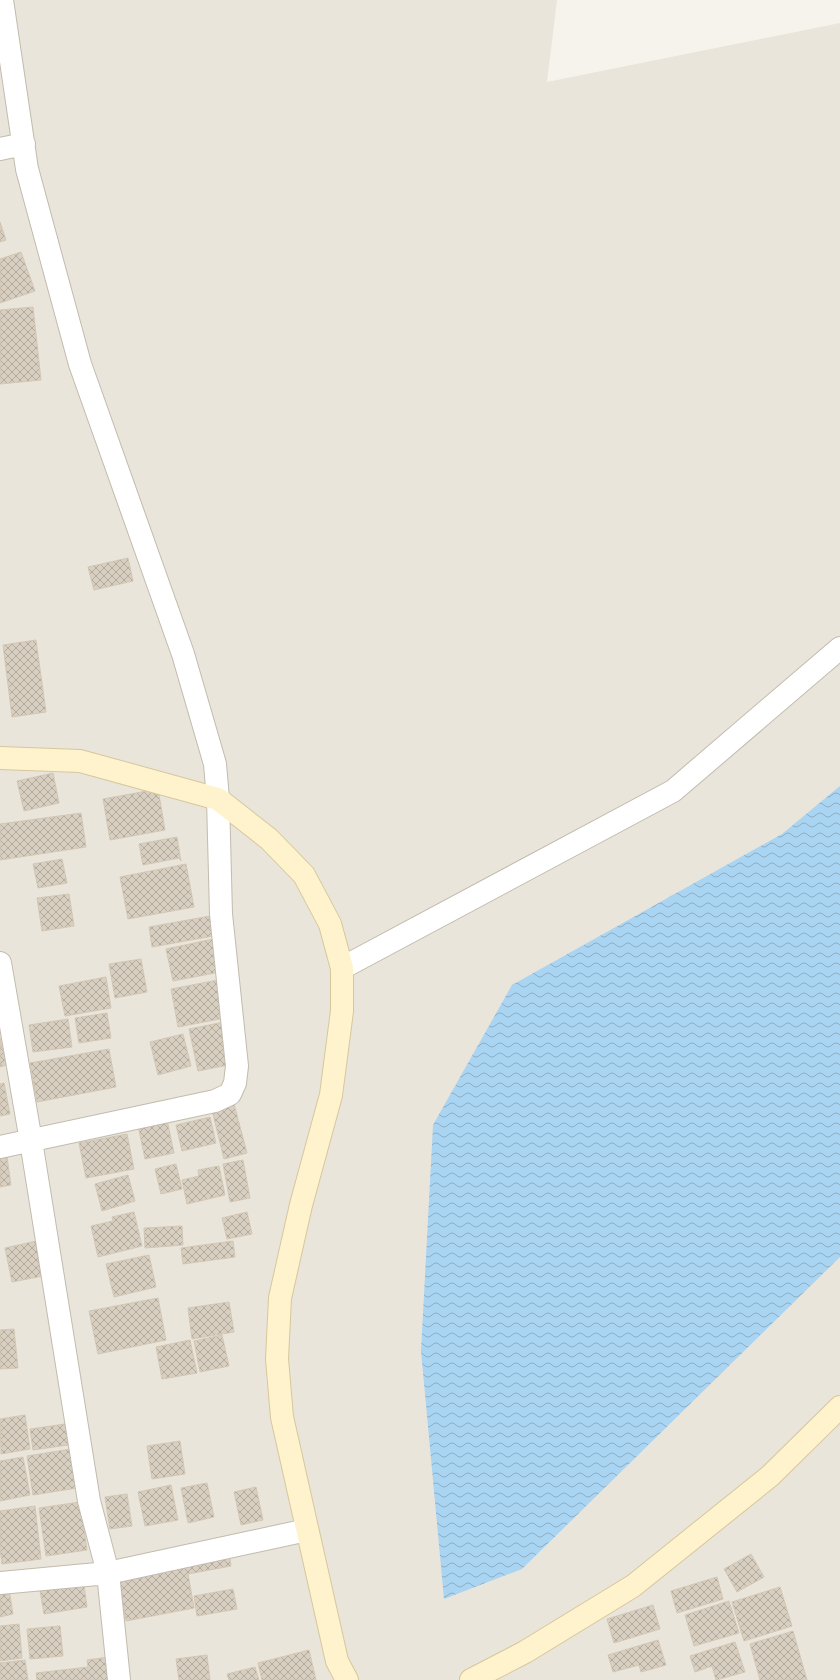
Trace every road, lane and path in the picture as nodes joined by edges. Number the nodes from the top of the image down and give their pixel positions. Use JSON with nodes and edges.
{"nodes":[{"id":1,"x":2,"y":0,"type":"edge"},
{"id":2,"x":24,"y":144,"type":"junction"},
{"id":3,"x":0,"y":148,"type":"edge"},
{"id":4,"x":840,"y":648,"type":"edge"},
{"id":5,"x":0,"y":758,"type":"edge"},
{"id":6,"x":218,"y":799,"type":"junction"},
{"id":7,"x":0,"y":963,"type":"edge"},
{"id":8,"x":342,"y":968,"type":"junction"},
{"id":9,"x":31,"y":1141,"type":"junction"},
{"id":10,"x":0,"y":1147,"type":"edge"},
{"id":11,"x":840,"y":1408,"type":"edge"},
{"id":12,"x":307,"y":1530,"type":"junction"},
{"id":13,"x":108,"y":1573,"type":"junction"},
{"id":14,"x":0,"y":1583,"type":"edge"},
{"id":15,"x":119,"y":1680,"type":"edge"},
{"id":16,"x":346,"y":1680,"type":"edge"},
{"id":17,"x":471,"y":1680,"type":"edge"}],
"edges":[{"from":1,"to":2,"type":"street"},
{"from":2,"to":3,"type":"street"},
{"from":2,"to":6,"type":"street"},
{"from":4,"to":8,"type":"street"},
{"from":5,"to":6,"type":"main road"},
{"from":6,"to":8,"type":"main road"},
{"from":6,"to":9,"type":"street"},
{"from":7,"to":9,"type":"street"},
{"from":8,"to":12,"type":"main road"},
{"from":9,"to":10,"type":"street"},
{"from":9,"to":13,"type":"street"},
{"from":11,"to":17,"type":"main road"},
{"from":12,"to":13,"type":"street"},
{"from":12,"to":16,"type":"main road"},
{"from":13,"to":14,"type":"street"},
{"from":13,"to":15,"type":"street"}]}
